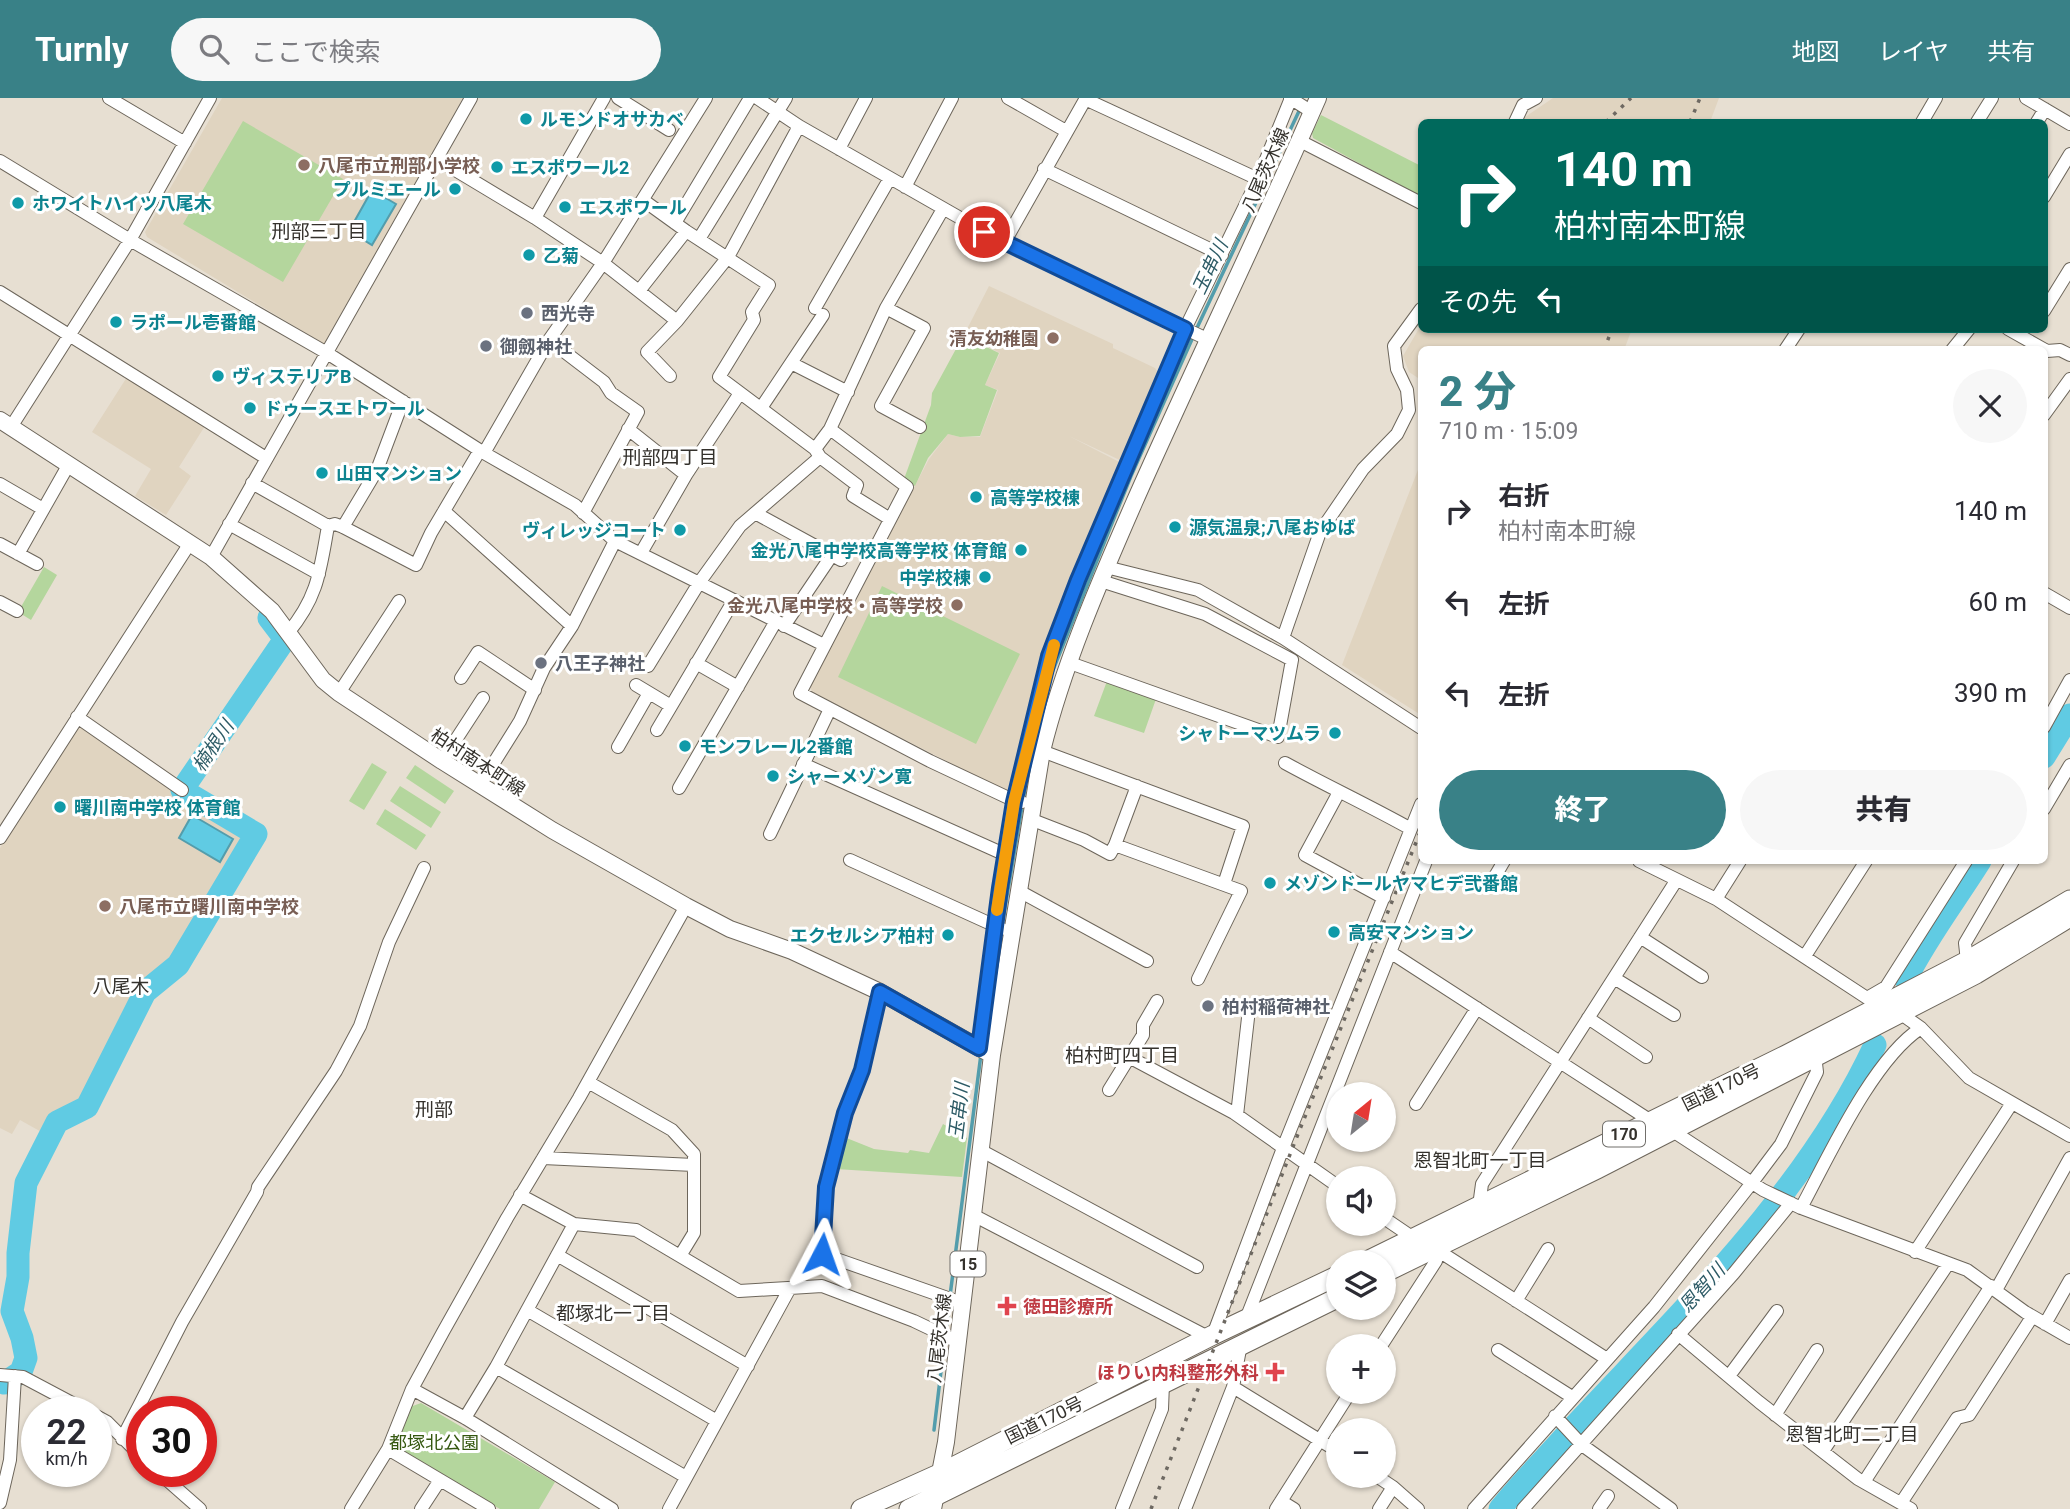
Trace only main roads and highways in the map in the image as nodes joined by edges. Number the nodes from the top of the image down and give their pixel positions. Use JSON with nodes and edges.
{"nodes":[{"id":1,"x":1301,"y":102,"type":"edge"},
{"id":2,"x":6,"y":424,"type":"edge"},
{"id":3,"x":2070,"y":900,"type":"edge"},
{"id":4,"x":2070,"y":917,"type":"edge"},
{"id":5,"x":1894,"y":1008,"type":"junction"},
{"id":6,"x":986,"y":1051,"type":"junction"},
{"id":7,"x":1389,"y":1250,"type":"edge"},
{"id":8,"x":1396,"y":1267,"type":"edge"},
{"id":9,"x":1326,"y":1281,"type":"edge"},
{"id":10,"x":1326,"y":1303,"type":"edge"},
{"id":11,"x":1160,"y":1374,"type":"junction"},
{"id":12,"x":940,"y":1473,"type":"junction"},
{"id":13,"x":934,"y":1503,"type":"edge"},
{"id":14,"x":861,"y":1509,"type":"edge"},
{"id":15,"x":909,"y":1509,"type":"edge"}],
"edges":[{"from":1,"to":6,"type":"main road","name":"八尾茨木線","number":"15"},
{"from":2,"to":6,"type":"main road","name":"柏村南本町線"},
{"from":3,"to":5,"type":"highway","name":"国道170号","number":"170"},
{"from":4,"to":5,"type":"highway","name":"国道170号","number":"170"},
{"from":5,"to":7,"type":"highway","name":"国道170号","number":"170"},
{"from":5,"to":8,"type":"highway","name":"国道170号","number":"170"},
{"from":6,"to":12,"type":"main road","name":"八尾茨木線","number":"15"},
{"from":9,"to":11,"type":"highway","name":"国道170号"},
{"from":10,"to":11,"type":"highway","name":"国道170号"},
{"from":11,"to":12,"type":"highway","name":"国道170号"},
{"from":11,"to":13,"type":"highway","name":"国道170号"},
{"from":12,"to":13,"type":"main road","name":"八尾茨木線","number":"15"},
{"from":12,"to":14,"type":"highway","name":"国道170号"},
{"from":13,"to":15,"type":"highway","name":"国道170号"}]}
